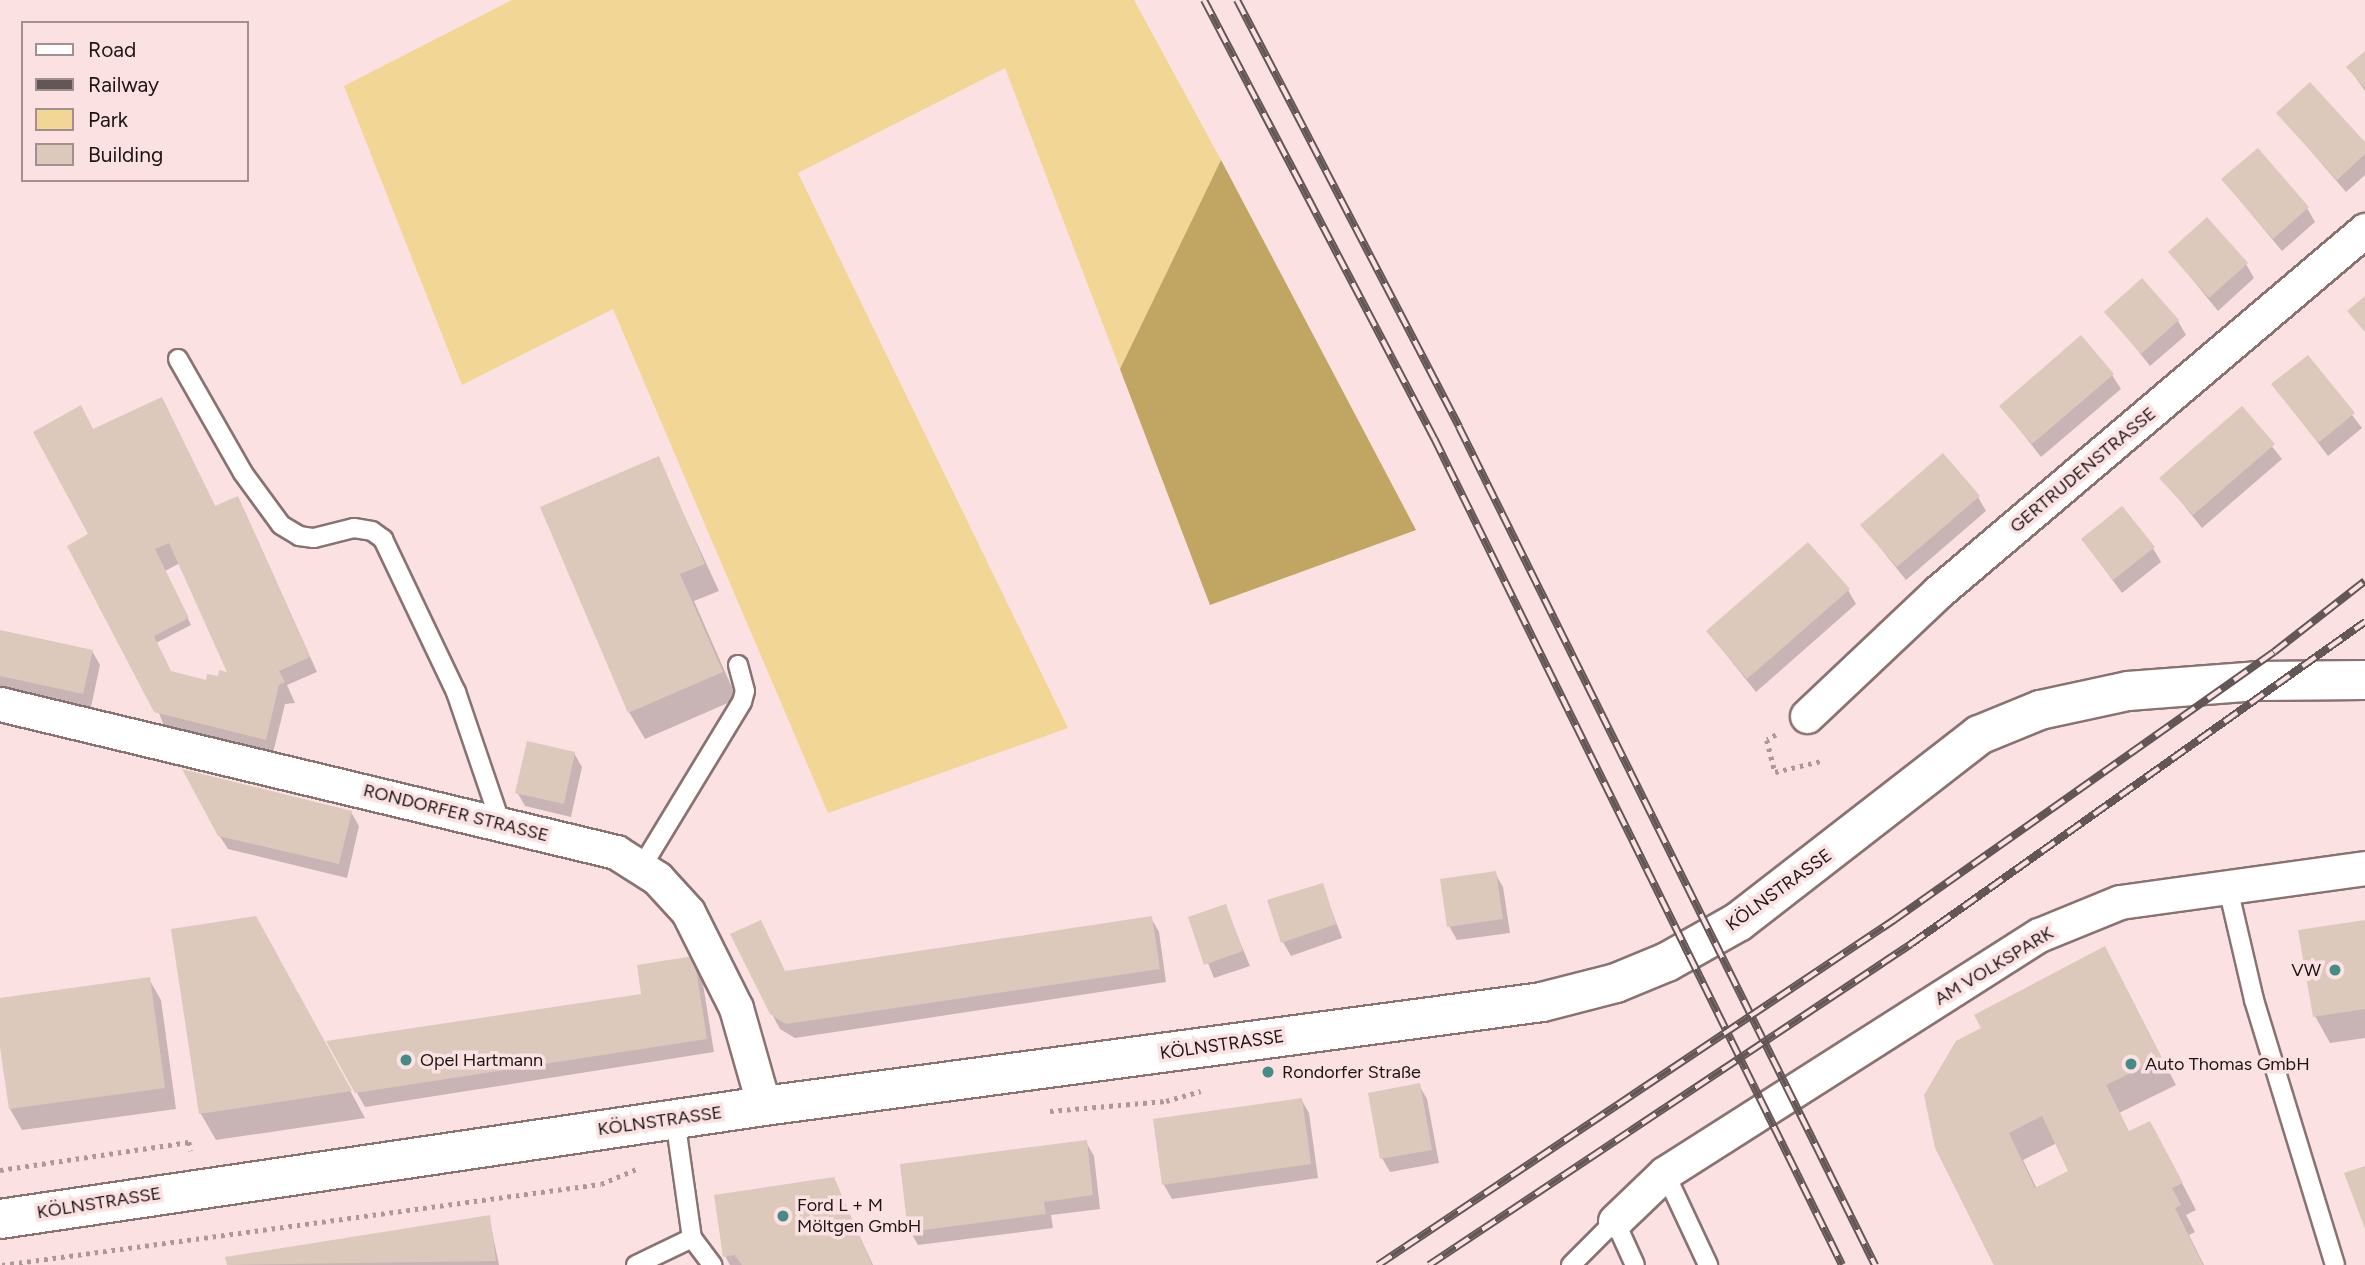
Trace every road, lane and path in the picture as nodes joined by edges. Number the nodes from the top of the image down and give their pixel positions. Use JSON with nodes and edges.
{"nodes":[{"id":1,"x":2365,"y":230,"type":"edge"},
{"id":2,"x":178,"y":359,"type":"dead end"},
{"id":3,"x":738,"y":665,"type":"dead end"},
{"id":4,"x":2365,"y":680,"type":"edge"},
{"id":5,"x":0,"y":704,"type":"edge"},
{"id":6,"x":1807,"y":716,"type":"dead end"},
{"id":7,"x":1767,"y":740,"type":"dead end"},
{"id":8,"x":1821,"y":761,"type":"dead end"},
{"id":9,"x":501,"y":824,"type":"junction"},
{"id":10,"x":641,"y":868,"type":"junction"},
{"id":11,"x":2365,"y":868,"type":"edge"},
{"id":12,"x":2228,"y":888,"type":"junction"},
{"id":13,"x":1206,"y":1089,"type":"dead end"},
{"id":14,"x":764,"y":1106,"type":"junction"},
{"id":15,"x":1039,"y":1112,"type":"dead end"},
{"id":16,"x":675,"y":1119,"type":"junction"},
{"id":17,"x":681,"y":1161,"type":"junction"},
{"id":18,"x":0,"y":1170,"type":"edge"},
{"id":19,"x":1665,"y":1173,"type":"junction"},
{"id":20,"x":195,"y":1187,"type":"junction"},
{"id":21,"x":0,"y":1219,"type":"edge"},
{"id":22,"x":1615,"y":1221,"type":"junction"},
{"id":23,"x":692,"y":1238,"type":"junction"},
{"id":24,"x":2,"y":1265,"type":"edge"},
{"id":25,"x":636,"y":1265,"type":"edge"},
{"id":26,"x":712,"y":1265,"type":"edge"},
{"id":27,"x":1571,"y":1265,"type":"edge"},
{"id":28,"x":1635,"y":1265,"type":"edge"},
{"id":29,"x":1708,"y":1265,"type":"edge"},
{"id":30,"x":2335,"y":1265,"type":"edge"}],
"edges":[{"from":1,"to":6,"type":"street","name":"GERTRUDENSTRASSE"},
{"from":2,"to":9,"type":"lane"},
{"from":3,"to":10,"type":"lane"},
{"from":4,"to":14,"type":"main road","name":"KÖLNSTRASSE"},
{"from":5,"to":9,"type":"street","name":"RONDORFER STRASSE"},
{"from":7,"to":8,"type":"path"},
{"from":9,"to":10,"type":"street","name":"RONDORFER STRASSE"},
{"from":10,"to":14,"type":"street","name":"RONDORFER STRASSE"},
{"from":11,"to":12,"type":"street","name":"AM VOLKSPARK"},
{"from":12,"to":19,"type":"street","name":"AM VOLKSPARK"},
{"from":12,"to":30,"type":"lane"},
{"from":13,"to":15,"type":"path"},
{"from":14,"to":16,"type":"main road","name":"KÖLNSTRASSE"},
{"from":16,"to":17,"type":"lane"},
{"from":16,"to":20,"type":"main road","name":"KÖLNSTRASSE"},
{"from":17,"to":23,"type":"lane"},
{"from":17,"to":24,"type":"path"},
{"from":18,"to":20,"type":"path"},
{"from":19,"to":22,"type":"street","name":"AM VOLKSPARK"},
{"from":19,"to":29,"type":"lane"},
{"from":20,"to":21,"type":"main road","name":"KÖLNSTRASSE"},
{"from":22,"to":27,"type":"lane","name":"AM VOLKSPARK"},
{"from":22,"to":28,"type":"lane"},
{"from":23,"to":25,"type":"lane"},
{"from":23,"to":26,"type":"lane"}]}
